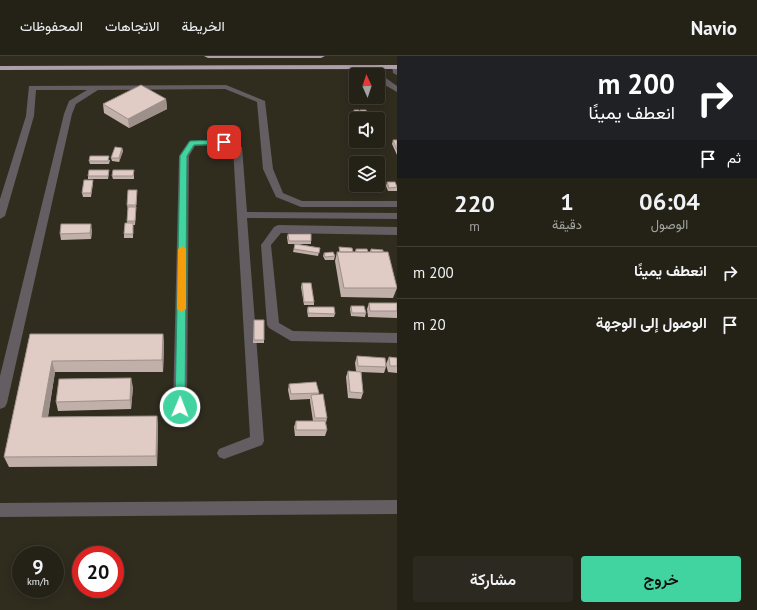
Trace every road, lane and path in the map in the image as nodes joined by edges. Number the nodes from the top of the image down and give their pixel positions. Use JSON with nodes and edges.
{"nodes":[{"id":1,"x":208,"y":56,"type":"edge"},
{"id":2,"x":321,"y":56,"type":"edge"},
{"id":3,"x":0,"y":67,"type":"edge"},
{"id":4,"x":349,"y":68,"type":"edge"},
{"id":5,"x":385,"y":69,"type":"edge"},
{"id":6,"x":396,"y":69,"type":"edge"},
{"id":7,"x":385,"y":82,"type":"edge"},
{"id":8,"x":97,"y":88,"type":"junction"},
{"id":9,"x":397,"y":90,"type":"edge"},
{"id":10,"x":397,"y":204,"type":"edge"},
{"id":11,"x":242,"y":215,"type":"junction"},
{"id":12,"x":0,"y":216,"type":"edge"},
{"id":13,"x":397,"y":216,"type":"edge"},
{"id":14,"x":397,"y":231,"type":"edge"},
{"id":15,"x":397,"y":338,"type":"edge"},
{"id":16,"x":0,"y":403,"type":"edge"},
{"id":17,"x":180,"y":407,"type":"dead end"},
{"id":18,"x":224,"y":453,"type":"dead end"},
{"id":19,"x":397,"y":507,"type":"edge"},
{"id":20,"x":0,"y":510,"type":"edge"}],
"edges":[{"from":1,"to":2,"type":"highway"},
{"from":3,"to":4,"type":"highway"},
{"from":5,"to":6,"type":"highway"},
{"from":7,"to":9,"type":"street"},
{"from":8,"to":10,"type":"street"},
{"from":8,"to":12,"type":"street"},
{"from":8,"to":16,"type":"street"},
{"from":11,"to":13,"type":"street"},
{"from":11,"to":17,"type":"street"},
{"from":11,"to":18,"type":"street"},
{"from":14,"to":15,"type":"street"},
{"from":19,"to":20,"type":"street"}]}
